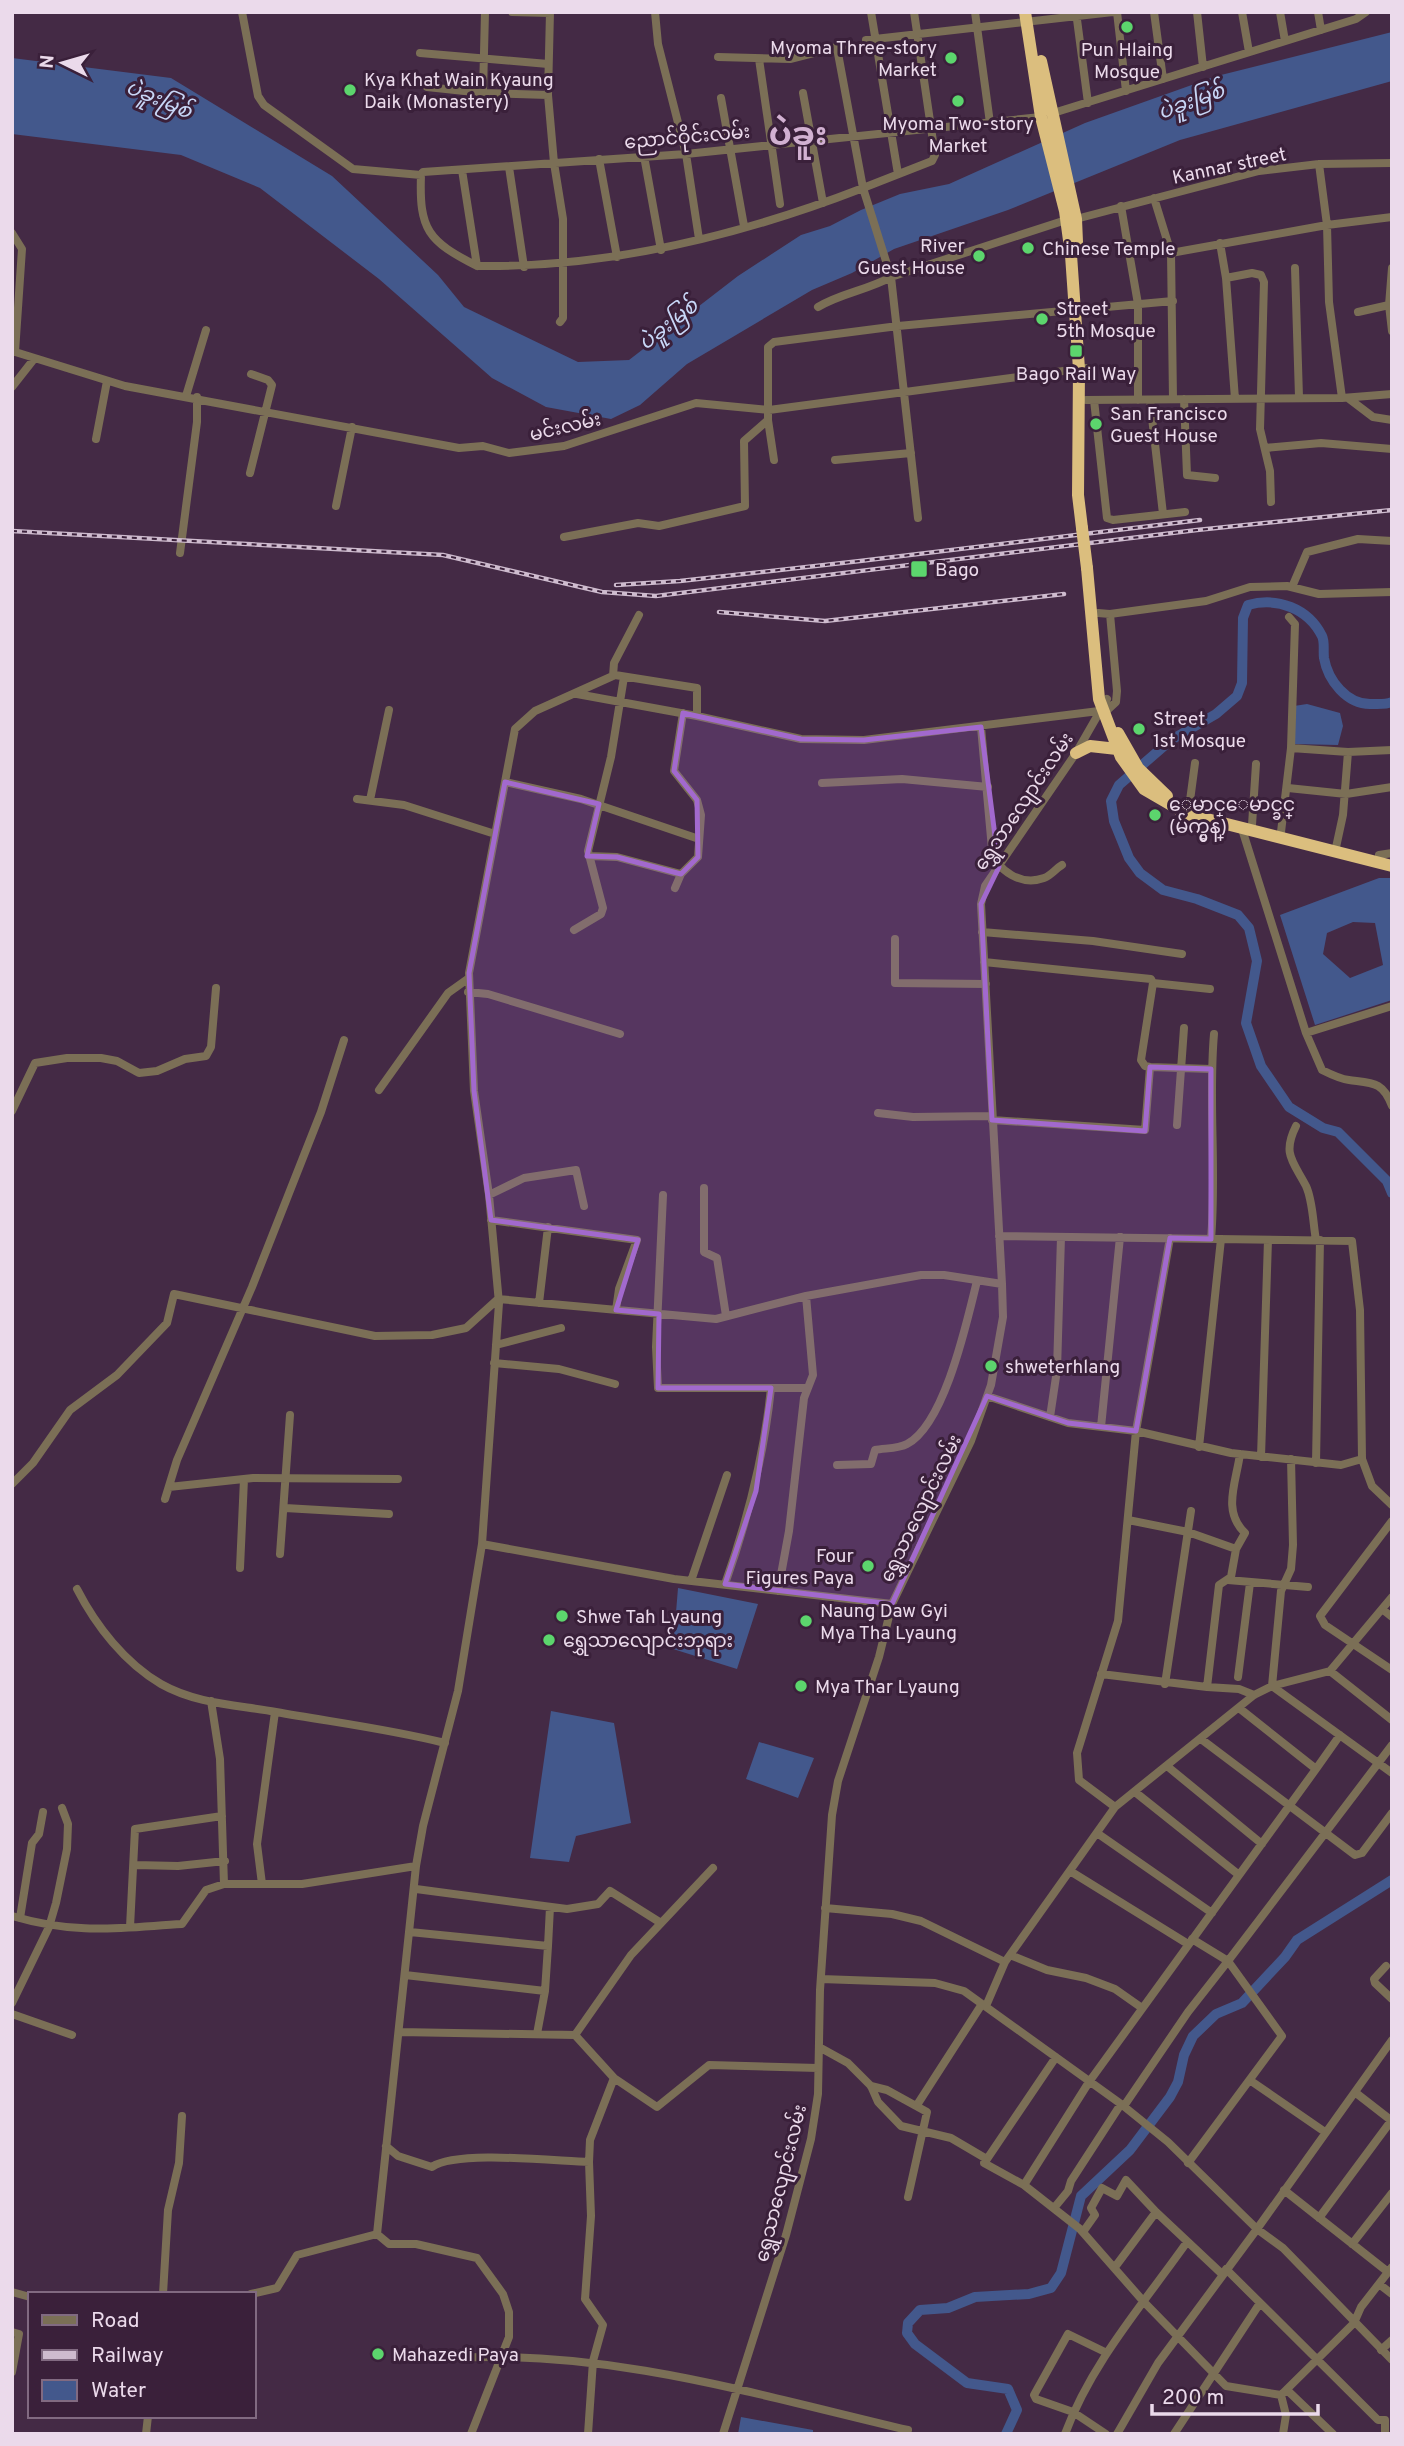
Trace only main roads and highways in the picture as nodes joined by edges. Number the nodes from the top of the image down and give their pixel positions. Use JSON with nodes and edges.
{"nodes":[{"id":1,"x":1029,"y":17,"type":"edge"},
{"id":2,"x":1083,"y":368,"type":"junction"},
{"id":3,"x":1085,"y":528,"type":"junction"},
{"id":4,"x":1090,"y":568,"type":"junction"},
{"id":5,"x":1104,"y":708,"type":"junction"},
{"id":6,"x":1117,"y":749,"type":"junction"},
{"id":7,"x":1076,"y":753,"type":"road end"},
{"id":8,"x":1134,"y":771,"type":"junction"},
{"id":9,"x":1148,"y":785,"type":"junction"},
{"id":10,"x":1247,"y":827,"type":"junction"},
{"id":11,"x":1336,"y":849,"type":"junction"},
{"id":12,"x":1388,"y":856,"type":"edge"},
{"id":13,"x":1392,"y":866,"type":"edge"}],
"edges":[{"from":1,"to":2,"type":"highway"},
{"from":2,"to":3,"type":"highway"},
{"from":2,"to":3,"type":"highway"},
{"from":3,"to":4,"type":"highway"},
{"from":4,"to":5,"type":"highway"},
{"from":4,"to":5,"type":"highway"},
{"from":5,"to":6,"type":"highway"},
{"from":5,"to":8,"type":"highway"},
{"from":6,"to":7,"type":"highway"},
{"from":6,"to":8,"type":"highway"},
{"from":8,"to":9,"type":"highway"},
{"from":9,"to":10,"type":"highway"},
{"from":9,"to":10,"type":"highway"},
{"from":10,"to":11,"type":"highway"},
{"from":10,"to":11,"type":"highway"},
{"from":11,"to":12,"type":"highway"},
{"from":11,"to":13,"type":"highway"}]}
